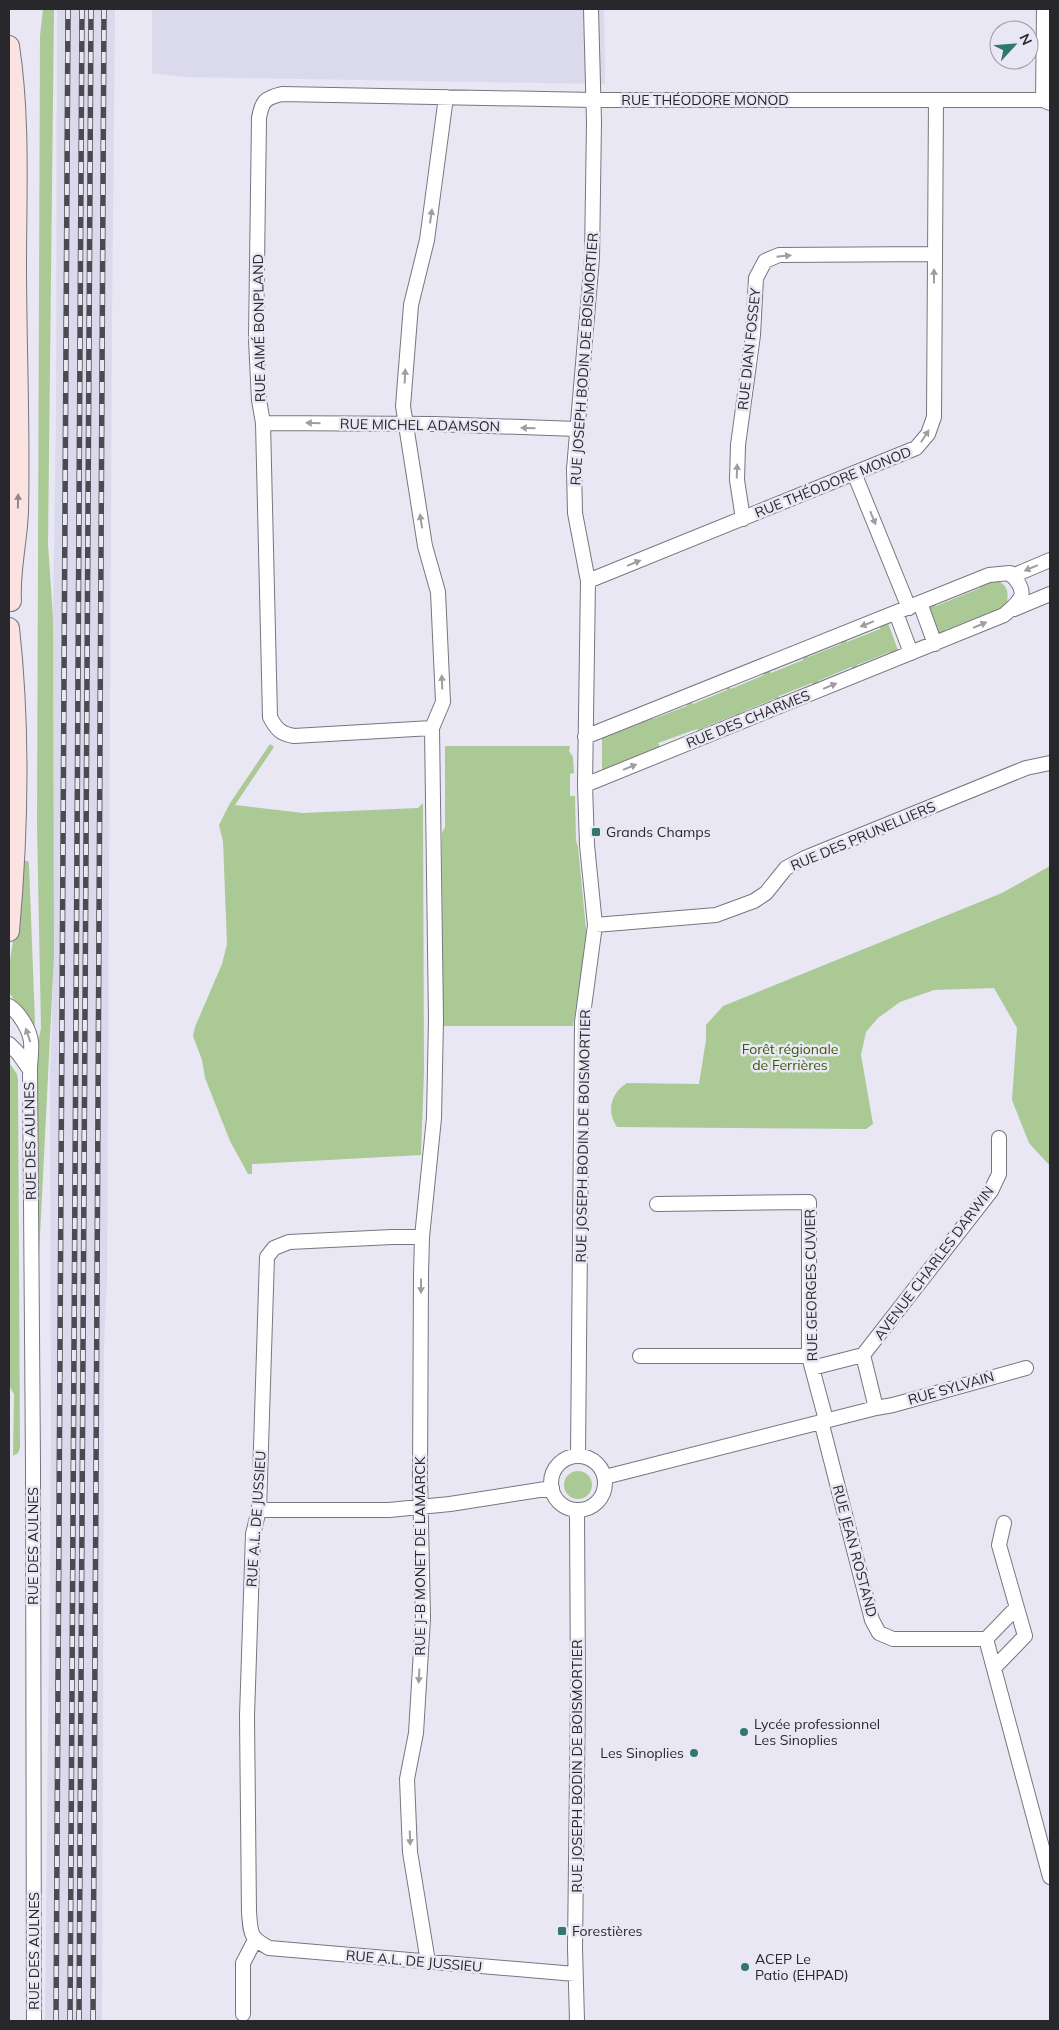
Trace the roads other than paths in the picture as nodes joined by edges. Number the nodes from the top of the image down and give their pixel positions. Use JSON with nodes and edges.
{"nodes":[{"id":1,"x":592,"y":9,"type":"edge"},
{"id":2,"x":1044,"y":9,"type":"edge"},
{"id":3,"x":9,"y":46,"type":"edge"},
{"id":4,"x":446,"y":97,"type":"junction"},
{"id":5,"x":593,"y":100,"type":"junction"},
{"id":6,"x":936,"y":100,"type":"junction"},
{"id":7,"x":1047,"y":101,"type":"edge"},
{"id":8,"x":934,"y":254,"type":"junction"},
{"id":9,"x":16,"y":277,"type":"junction"},
{"id":10,"x":9,"y":367,"type":"edge"},
{"id":11,"x":263,"y":423,"type":"junction"},
{"id":12,"x":406,"y":424,"type":"junction"},
{"id":13,"x":576,"y":429,"type":"junction"},
{"id":14,"x":854,"y":473,"type":"junction"},
{"id":15,"x":743,"y":519,"type":"junction"},
{"id":16,"x":1050,"y":560,"type":"edge"},
{"id":17,"x":1012,"y":576,"type":"junction"},
{"id":18,"x":588,"y":581,"type":"junction"},
{"id":19,"x":1050,"y":594,"type":"edge"},
{"id":20,"x":10,"y":600,"type":"edge"},
{"id":21,"x":908,"y":608,"type":"junction"},
{"id":22,"x":1010,"y":610,"type":"junction"},
{"id":23,"x":9,"y":629,"type":"edge"},
{"id":24,"x":936,"y":644,"type":"junction"},
{"id":25,"x":911,"y":654,"type":"junction"},
{"id":26,"x":432,"y":728,"type":"junction"},
{"id":27,"x":585,"y":737,"type":"junction"},
{"id":28,"x":1050,"y":763,"type":"edge"},
{"id":29,"x":585,"y":785,"type":"junction"},
{"id":30,"x":595,"y":925,"type":"junction"},
{"id":31,"x":9,"y":931,"type":"edge"},
{"id":32,"x":9,"y":1006,"type":"edge"},
{"id":33,"x":9,"y":1044,"type":"edge"},
{"id":34,"x":30,"y":1070,"type":"junction"},
{"id":35,"x":999,"y":1138,"type":"dead end"},
{"id":36,"x":656,"y":1204,"type":"dead end"},
{"id":37,"x":422,"y":1238,"type":"junction"},
{"id":38,"x":863,"y":1355,"type":"junction"},
{"id":39,"x":640,"y":1356,"type":"dead end"},
{"id":40,"x":811,"y":1362,"type":"junction"},
{"id":41,"x":1026,"y":1368,"type":"dead end"},
{"id":42,"x":876,"y":1408,"type":"junction"},
{"id":43,"x":823,"y":1421,"type":"junction"},
{"id":44,"x":578,"y":1456,"type":"junction"},
{"id":45,"x":605,"y":1477,"type":"junction"},
{"id":46,"x":552,"y":1488,"type":"junction"},
{"id":47,"x":422,"y":1507,"type":"junction"},
{"id":48,"x":259,"y":1510,"type":"junction"},
{"id":49,"x":577,"y":1510,"type":"junction"},
{"id":50,"x":1004,"y":1523,"type":"dead end"},
{"id":51,"x":1016,"y":1608,"type":"junction"},
{"id":52,"x":986,"y":1639,"type":"junction"},
{"id":53,"x":994,"y":1668,"type":"junction"},
{"id":54,"x":1050,"y":1877,"type":"edge"},
{"id":55,"x":255,"y":1940,"type":"junction"},
{"id":56,"x":428,"y":1962,"type":"junction"},
{"id":57,"x":575,"y":1974,"type":"junction"},
{"id":58,"x":243,"y":2014,"type":"dead end"},
{"id":59,"x":34,"y":2021,"type":"edge"},
{"id":60,"x":577,"y":2021,"type":"edge"}],
"edges":[{"from":1,"to":5,"type":"street","name":"RUE JOSEPH BODIN DE BOISMORTIER"},
{"from":2,"to":7,"type":"street"},
{"from":3,"to":9,"type":"main road"},
{"from":4,"to":5,"type":"street","name":"RUE AIMÉ BONPLAND"},
{"from":4,"to":11,"type":"street","name":"RUE AIMÉ BONPLAND"},
{"from":12,"to":4,"type":"street","one_way":true},
{"from":5,"to":6,"type":"street","name":"RUE THÉODORE MONOD"},
{"from":5,"to":13,"type":"street","name":"RUE JOSEPH BODIN DE BOISMORTIER"},
{"from":6,"to":7,"type":"street","name":"RUE THÉODORE MONOD"},
{"from":6,"to":8,"type":"street","name":"RUE THÉODORE MONOD"},
{"from":14,"to":8,"type":"street","name":"RUE THÉODORE MONOD","one_way":true},
{"from":15,"to":8,"type":"street","name":"RUE DIAN FOSSEY","one_way":true},
{"from":9,"to":10,"type":"main road"},
{"from":20,"to":9,"type":"main road","one_way":true},
{"from":12,"to":11,"type":"street","name":"RUE MICHEL ADAMSON","one_way":true},
{"from":11,"to":26,"type":"street","name":"RUE AIMÉ BONPLAND"},
{"from":13,"to":12,"type":"street","name":"RUE MICHEL ADAMSON","one_way":true},
{"from":26,"to":12,"type":"street","one_way":true},
{"from":13,"to":18,"type":"street","name":"RUE JOSEPH BODIN DE BOISMORTIER"},
{"from":14,"to":15,"type":"street","name":"RUE THÉODORE MONOD"},
{"from":14,"to":21,"type":"street","one_way":true},
{"from":18,"to":15,"type":"street","name":"RUE THÉODORE MONOD","one_way":true},
{"from":16,"to":17,"type":"street","one_way":true},
{"from":17,"to":21,"type":"street"},
{"from":17,"to":22,"type":"street"},
{"from":18,"to":27,"type":"street","name":"RUE JOSEPH BODIN DE BOISMORTIER"},
{"from":19,"to":22,"type":"street","name":"RUE DES CHARMES"},
{"from":20,"to":23,"type":"main road"},
{"from":21,"to":24,"type":"street"},
{"from":21,"to":25,"type":"street"},
{"from":21,"to":27,"type":"street","one_way":true},
{"from":24,"to":22,"type":"street","name":"RUE DES CHARMES","one_way":true},
{"from":23,"to":31,"type":"main road"},
{"from":24,"to":25,"type":"street","name":"RUE DES CHARMES"},
{"from":29,"to":25,"type":"street","name":"RUE DES CHARMES","one_way":true},
{"from":26,"to":37,"type":"street","name":"RUE J-B MONET DE LAMARCK"},
{"from":27,"to":29,"type":"street","name":"RUE JOSEPH BODIN DE BOISMORTIER"},
{"from":28,"to":30,"type":"street","name":"RUE DES PRUNELLIERS"},
{"from":29,"to":30,"type":"street","name":"RUE JOSEPH BODIN DE BOISMORTIER"},
{"from":30,"to":44,"type":"street","name":"RUE JOSEPH BODIN DE BOISMORTIER"},
{"from":34,"to":32,"type":"street","name":"RUE DES AULNES","one_way":true},
{"from":33,"to":34,"type":"street","name":"RUE DES AULNES"},
{"from":34,"to":59,"type":"street","name":"RUE DES AULNES"},
{"from":35,"to":38,"type":"street","name":"AVENUE CHARLES DARWIN"},
{"from":36,"to":40,"type":"street","name":"RUE GEORGES CUVIER"},
{"from":37,"to":47,"type":"street","name":"RUE J-B MONET DE LAMARCK","one_way":true},
{"from":37,"to":48,"type":"street","name":"RUE A.L. DE JUSSIEU"},
{"from":38,"to":40,"type":"street"},
{"from":38,"to":42,"type":"street"},
{"from":39,"to":40,"type":"street"},
{"from":40,"to":43,"type":"street"},
{"from":41,"to":42,"type":"street","name":"RUE SYLVAIN"},
{"from":42,"to":43,"type":"street"},
{"from":43,"to":45,"type":"street"},
{"from":43,"to":52,"type":"street","name":"RUE JEAN ROSTAND"},
{"from":44,"to":45,"type":"street"},
{"from":44,"to":46,"type":"street"},
{"from":45,"to":49,"type":"street"},
{"from":46,"to":47,"type":"street"},
{"from":46,"to":49,"type":"street"},
{"from":47,"to":48,"type":"street"},
{"from":47,"to":56,"type":"street","name":"RUE J-B MONET DE LAMARCK","one_way":true},
{"from":48,"to":55,"type":"street","name":"RUE A.L. DE JUSSIEU"},
{"from":49,"to":57,"type":"street","name":"RUE JOSEPH BODIN DE BOISMORTIER"},
{"from":50,"to":51,"type":"street"},
{"from":51,"to":52,"type":"street"},
{"from":51,"to":53,"type":"street"},
{"from":52,"to":53,"type":"street"},
{"from":53,"to":54,"type":"street"},
{"from":55,"to":56,"type":"street","name":"RUE A.L. DE JUSSIEU"},
{"from":55,"to":58,"type":"street"},
{"from":56,"to":57,"type":"street","name":"RUE A.L. DE JUSSIEU"},
{"from":57,"to":60,"type":"street","name":"RUE JOSEPH BODIN DE BOISMORTIER"}]}
